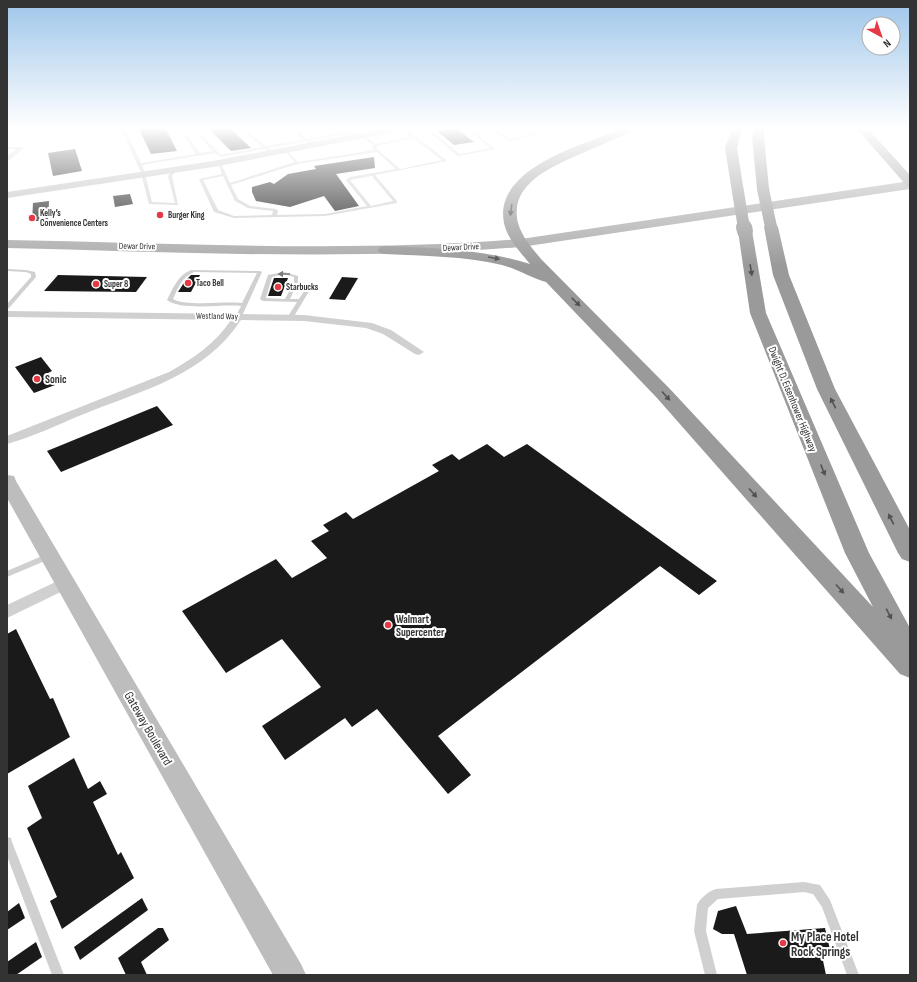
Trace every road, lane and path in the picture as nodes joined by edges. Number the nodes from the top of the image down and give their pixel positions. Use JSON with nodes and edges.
{"nodes":[{"id":1,"x":143,"y":175,"type":"joint"},
{"id":2,"x":171,"y":175,"type":"edge"},
{"id":3,"x":224,"y":175,"type":"joint"},
{"id":4,"x":258,"y":175,"type":"edge"},
{"id":5,"x":372,"y":175,"type":"joint"},
{"id":6,"x":531,"y":175,"type":"edge"},
{"id":7,"x":735,"y":175,"type":"edge"},
{"id":8,"x":762,"y":175,"type":"edge"},
{"id":9,"x":229,"y":184,"type":"junction"},
{"id":10,"x":910,"y":186,"type":"edge"},
{"id":11,"x":7,"y":196,"type":"edge"},
{"id":12,"x":370,"y":207,"type":"junction"},
{"id":13,"x":274,"y":216,"type":"junction"},
{"id":14,"x":521,"y":243,"type":"junction"},
{"id":15,"x":7,"y":244,"type":"edge"},
{"id":16,"x":385,"y":250,"type":"junction"},
{"id":17,"x":7,"y":270,"type":"edge"},
{"id":18,"x":312,"y":283,"type":"dead end"},
{"id":19,"x":557,"y":283,"type":"junction"},
{"id":20,"x":7,"y":295,"type":"edge"},
{"id":21,"x":15,"y":298,"type":"junction"},
{"id":22,"x":287,"y":300,"type":"junction"},
{"id":23,"x":300,"y":301,"type":"junction"},
{"id":24,"x":244,"y":305,"type":"junction"},
{"id":25,"x":7,"y":307,"type":"edge"},
{"id":26,"x":7,"y":314,"type":"edge"},
{"id":27,"x":239,"y":316,"type":"junction"},
{"id":28,"x":290,"y":318,"type":"junction"},
{"id":29,"x":419,"y":352,"type":"dead end"},
{"id":30,"x":7,"y":440,"type":"edge"},
{"id":31,"x":7,"y":481,"type":"edge"},
{"id":32,"x":910,"y":553,"type":"edge"},
{"id":33,"x":50,"y":556,"type":"junction"},
{"id":34,"x":7,"y":574,"type":"edge"},
{"id":35,"x":66,"y":583,"type":"junction"},
{"id":36,"x":7,"y":612,"type":"edge"},
{"id":37,"x":910,"y":654,"type":"edge"},
{"id":38,"x":910,"y":666,"type":"edge"},
{"id":39,"x":7,"y":842,"type":"edge"},
{"id":40,"x":58,"y":975,"type":"edge"},
{"id":41,"x":290,"y":975,"type":"edge"},
{"id":42,"x":710,"y":975,"type":"edge"},
{"id":43,"x":854,"y":975,"type":"edge"}],
"edges":[{"from":1,"to":2,"type":"lane"},
{"from":1,"to":11,"type":"street"},
{"from":3,"to":9,"type":"lane"},
{"from":3,"to":13,"type":"lane"},
{"from":4,"to":9,"type":"lane"},
{"from":5,"to":12,"type":"lane"},
{"from":5,"to":12,"type":"lane"},
{"from":6,"to":14,"type":"highway","one_way":true},
{"from":7,"to":37,"type":"highway","name":"Dwight D. Eisenhower Highway","one_way":true,"bridge":true},
{"from":32,"to":8,"type":"highway","one_way":true,"bridge":true},
{"from":9,"to":13,"type":"lane"},
{"from":10,"to":14,"type":"main road","name":"Dewar Drive"},
{"from":12,"to":13,"type":"lane"},
{"from":14,"to":16,"type":"main road","name":"Dewar Drive"},
{"from":14,"to":19,"type":"highway"},
{"from":15,"to":16,"type":"main road","name":"Dewar Drive"},
{"from":16,"to":19,"type":"highway","one_way":true},
{"from":17,"to":21,"type":"lane"},
{"from":18,"to":23,"type":"lane"},
{"from":19,"to":38,"type":"highway","one_way":true},
{"from":20,"to":21,"type":"lane"},
{"from":21,"to":25,"type":"lane"},
{"from":22,"to":22,"type":"lane","one_way":true},
{"from":22,"to":23,"type":"lane"},
{"from":23,"to":28,"type":"lane"},
{"from":24,"to":24,"type":"lane"},
{"from":24,"to":27,"type":"lane"},
{"from":26,"to":27,"type":"street","name":"Westland Way"},
{"from":27,"to":28,"type":"street","name":"Westland Way"},
{"from":27,"to":30,"type":"street"},
{"from":28,"to":29,"type":"street","name":"Westland Way"},
{"from":31,"to":33,"type":"street","name":"Gateway Boulevard"},
{"from":33,"to":34,"type":"lane"},
{"from":33,"to":35,"type":"street","name":"Gateway Boulevard"},
{"from":35,"to":36,"type":"street"},
{"from":35,"to":41,"type":"street","name":"Gateway Boulevard"},
{"from":39,"to":40,"type":"lane"},
{"from":42,"to":43,"type":"lane"}]}
